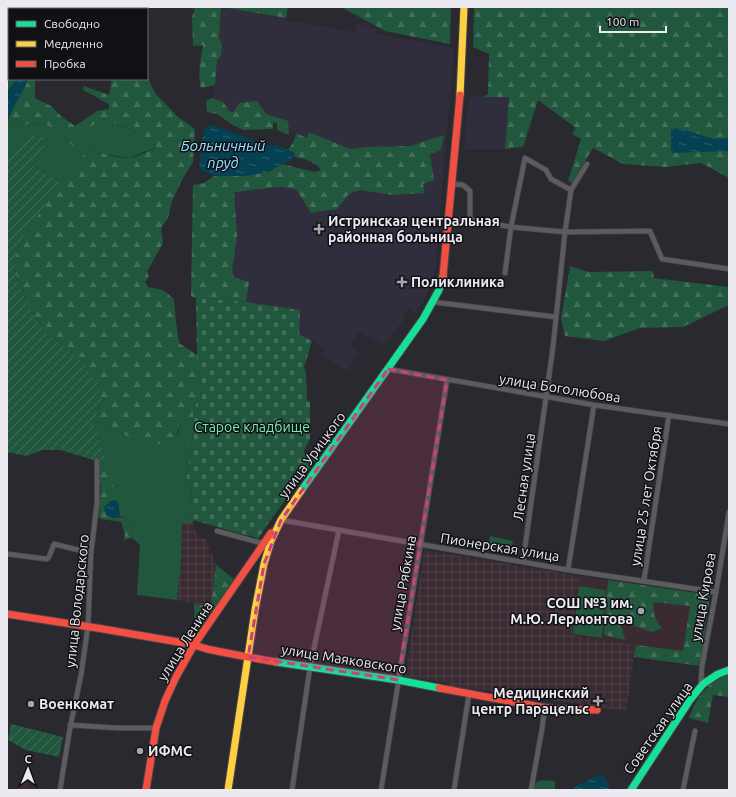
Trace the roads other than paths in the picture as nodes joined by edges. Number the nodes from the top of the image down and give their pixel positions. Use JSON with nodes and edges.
{"nodes":[{"id":1,"x":464,"y":7,"type":"edge"},
{"id":2,"x":587,"y":164,"type":"dead end"},
{"id":3,"x":453,"y":184,"type":"junction"},
{"id":4,"x":571,"y":190,"type":"junction"},
{"id":5,"x":470,"y":220,"type":"junction"},
{"id":6,"x":449,"y":221,"type":"junction"},
{"id":7,"x":511,"y":227,"type":"junction"},
{"id":8,"x":565,"y":232,"type":"junction"},
{"id":9,"x":729,"y":269,"type":"edge"},
{"id":10,"x":505,"y":273,"type":"dead end"},
{"id":11,"x":433,"y":302,"type":"junction"},
{"id":12,"x":556,"y":316,"type":"junction"},
{"id":13,"x":388,"y":370,"type":"junction"},
{"id":14,"x":447,"y":380,"type":"junction"},
{"id":15,"x":546,"y":396,"type":"junction"},
{"id":16,"x":594,"y":405,"type":"junction"},
{"id":17,"x":670,"y":415,"type":"junction"},
{"id":18,"x":729,"y":424,"type":"edge"},
{"id":19,"x":97,"y":461,"type":"dead end"},
{"id":20,"x":729,"y":512,"type":"edge"},
{"id":21,"x":281,"y":520,"type":"junction"},
{"id":22,"x":339,"y":530,"type":"junction"},
{"id":23,"x":218,"y":531,"type":"dead end"},
{"id":24,"x":267,"y":545,"type":"junction"},
{"id":25,"x":421,"y":545,"type":"junction"},
{"id":26,"x":92,"y":553,"type":"junction"},
{"id":27,"x":7,"y":554,"type":"edge"},
{"id":28,"x":256,"y":556,"type":"junction"},
{"id":29,"x":523,"y":561,"type":"junction"},
{"id":30,"x":264,"y":564,"type":"junction"},
{"id":31,"x":568,"y":570,"type":"junction"},
{"id":32,"x":644,"y":580,"type":"junction"},
{"id":33,"x":716,"y":592,"type":"junction"},
{"id":34,"x":7,"y":614,"type":"edge"},
{"id":35,"x":88,"y":626,"type":"junction"},
{"id":36,"x":194,"y":645,"type":"junction"},
{"id":37,"x":248,"y":657,"type":"junction"},
{"id":38,"x":310,"y":667,"type":"junction"},
{"id":39,"x":729,"y":670,"type":"edge"},
{"id":40,"x":398,"y":680,"type":"junction"},
{"id":41,"x":703,"y":684,"type":"junction"},
{"id":42,"x":469,"y":694,"type":"junction"},
{"id":43,"x":545,"y":707,"type":"junction"},
{"id":44,"x":597,"y":710,"type":"dead end"},
{"id":45,"x":70,"y":725,"type":"junction"},
{"id":46,"x":156,"y":728,"type":"junction"},
{"id":47,"x":695,"y":731,"type":"dead end"},
{"id":48,"x":60,"y":790,"type":"edge"},
{"id":49,"x":146,"y":790,"type":"edge"},
{"id":50,"x":228,"y":790,"type":"edge"},
{"id":51,"x":292,"y":790,"type":"edge"},
{"id":52,"x":381,"y":790,"type":"edge"},
{"id":53,"x":454,"y":790,"type":"edge"},
{"id":54,"x":531,"y":790,"type":"edge"},
{"id":55,"x":631,"y":790,"type":"edge"},
{"id":56,"x":683,"y":790,"type":"edge"}],
"edges":[{"from":1,"to":3,"type":"street","name":"улица Урицкого"},
{"from":2,"to":4,"type":"street"},
{"from":3,"to":5,"type":"street"},
{"from":3,"to":6,"type":"street","name":"улица Урицкого"},
{"from":4,"to":7,"type":"street"},
{"from":4,"to":8,"type":"street","name":"Лесная улица"},
{"from":5,"to":6,"type":"street"},
{"from":5,"to":7,"type":"street"},
{"from":6,"to":11,"type":"street","name":"улица Урицкого"},
{"from":7,"to":8,"type":"street"},
{"from":7,"to":10,"type":"street"},
{"from":8,"to":9,"type":"street"},
{"from":8,"to":12,"type":"street","name":"Лесная улица"},
{"from":11,"to":12,"type":"street"},
{"from":11,"to":13,"type":"street","name":"улица Урицкого"},
{"from":12,"to":15,"type":"street","name":"Лесная улица"},
{"from":13,"to":14,"type":"street","name":"улица Боголюбова"},
{"from":13,"to":21,"type":"street","name":"улица Урицкого"},
{"from":14,"to":15,"type":"street","name":"улица Боголюбова"},
{"from":14,"to":25,"type":"street","name":"улица Рябкина"},
{"from":15,"to":16,"type":"street","name":"улица Боголюбова"},
{"from":15,"to":29,"type":"street","name":"Лесная улица"},
{"from":16,"to":17,"type":"street","name":"улица Боголюбова"},
{"from":16,"to":31,"type":"street"},
{"from":17,"to":18,"type":"street","name":"улица Боголюбова"},
{"from":17,"to":32,"type":"street","name":"улица 25 лет Октября"},
{"from":19,"to":26,"type":"street","name":"улица Володарского"},
{"from":20,"to":33,"type":"street","name":"улица Кирова"},
{"from":21,"to":22,"type":"street","name":"Пионерская улица"},
{"from":21,"to":24,"type":"street","name":"улица Ленина"},
{"from":22,"to":25,"type":"street","name":"Пионерская улица"},
{"from":22,"to":38,"type":"street"},
{"from":23,"to":24,"type":"street"},
{"from":24,"to":28,"type":"street","name":"улица Ленина"},
{"from":24,"to":30,"type":"street"},
{"from":25,"to":29,"type":"street","name":"Пионерская улица"},
{"from":25,"to":40,"type":"street","name":"улица Рябкина"},
{"from":26,"to":27,"type":"street"},
{"from":26,"to":35,"type":"street","name":"улица Володарского"},
{"from":28,"to":30,"type":"street"},
{"from":28,"to":36,"type":"street","name":"улица Ленина"},
{"from":29,"to":31,"type":"street","name":"Пионерская улица"},
{"from":30,"to":37,"type":"street"},
{"from":31,"to":32,"type":"street","name":"Пионерская улица"},
{"from":32,"to":33,"type":"street","name":"Пионерская улица"},
{"from":33,"to":41,"type":"street","name":"улица Кирова"},
{"from":34,"to":35,"type":"street","name":"улица Маяковского"},
{"from":35,"to":36,"type":"street","name":"улица Маяковского"},
{"from":35,"to":45,"type":"street","name":"улица Володарского"},
{"from":36,"to":37,"type":"street","name":"улица Маяковского"},
{"from":36,"to":46,"type":"street","name":"улица Ленина"},
{"from":37,"to":38,"type":"street","name":"улица Маяковского"},
{"from":37,"to":50,"type":"street"},
{"from":38,"to":40,"type":"street","name":"улица Маяковского"},
{"from":38,"to":51,"type":"street"},
{"from":39,"to":41,"type":"street","name":"Советская улица"},
{"from":40,"to":42,"type":"street","name":"улица Маяковского"},
{"from":40,"to":52,"type":"street","name":"улица Рябкина"},
{"from":41,"to":55,"type":"street","name":"Советская улица"},
{"from":42,"to":43,"type":"street","name":"улица Маяковского"},
{"from":42,"to":53,"type":"street"},
{"from":43,"to":44,"type":"street","name":"улица Маяковского"},
{"from":43,"to":54,"type":"street"},
{"from":45,"to":46,"type":"street"},
{"from":45,"to":48,"type":"street","name":"улица Володарского"},
{"from":46,"to":49,"type":"street","name":"улица Ленина"},
{"from":47,"to":56,"type":"street"}]}
